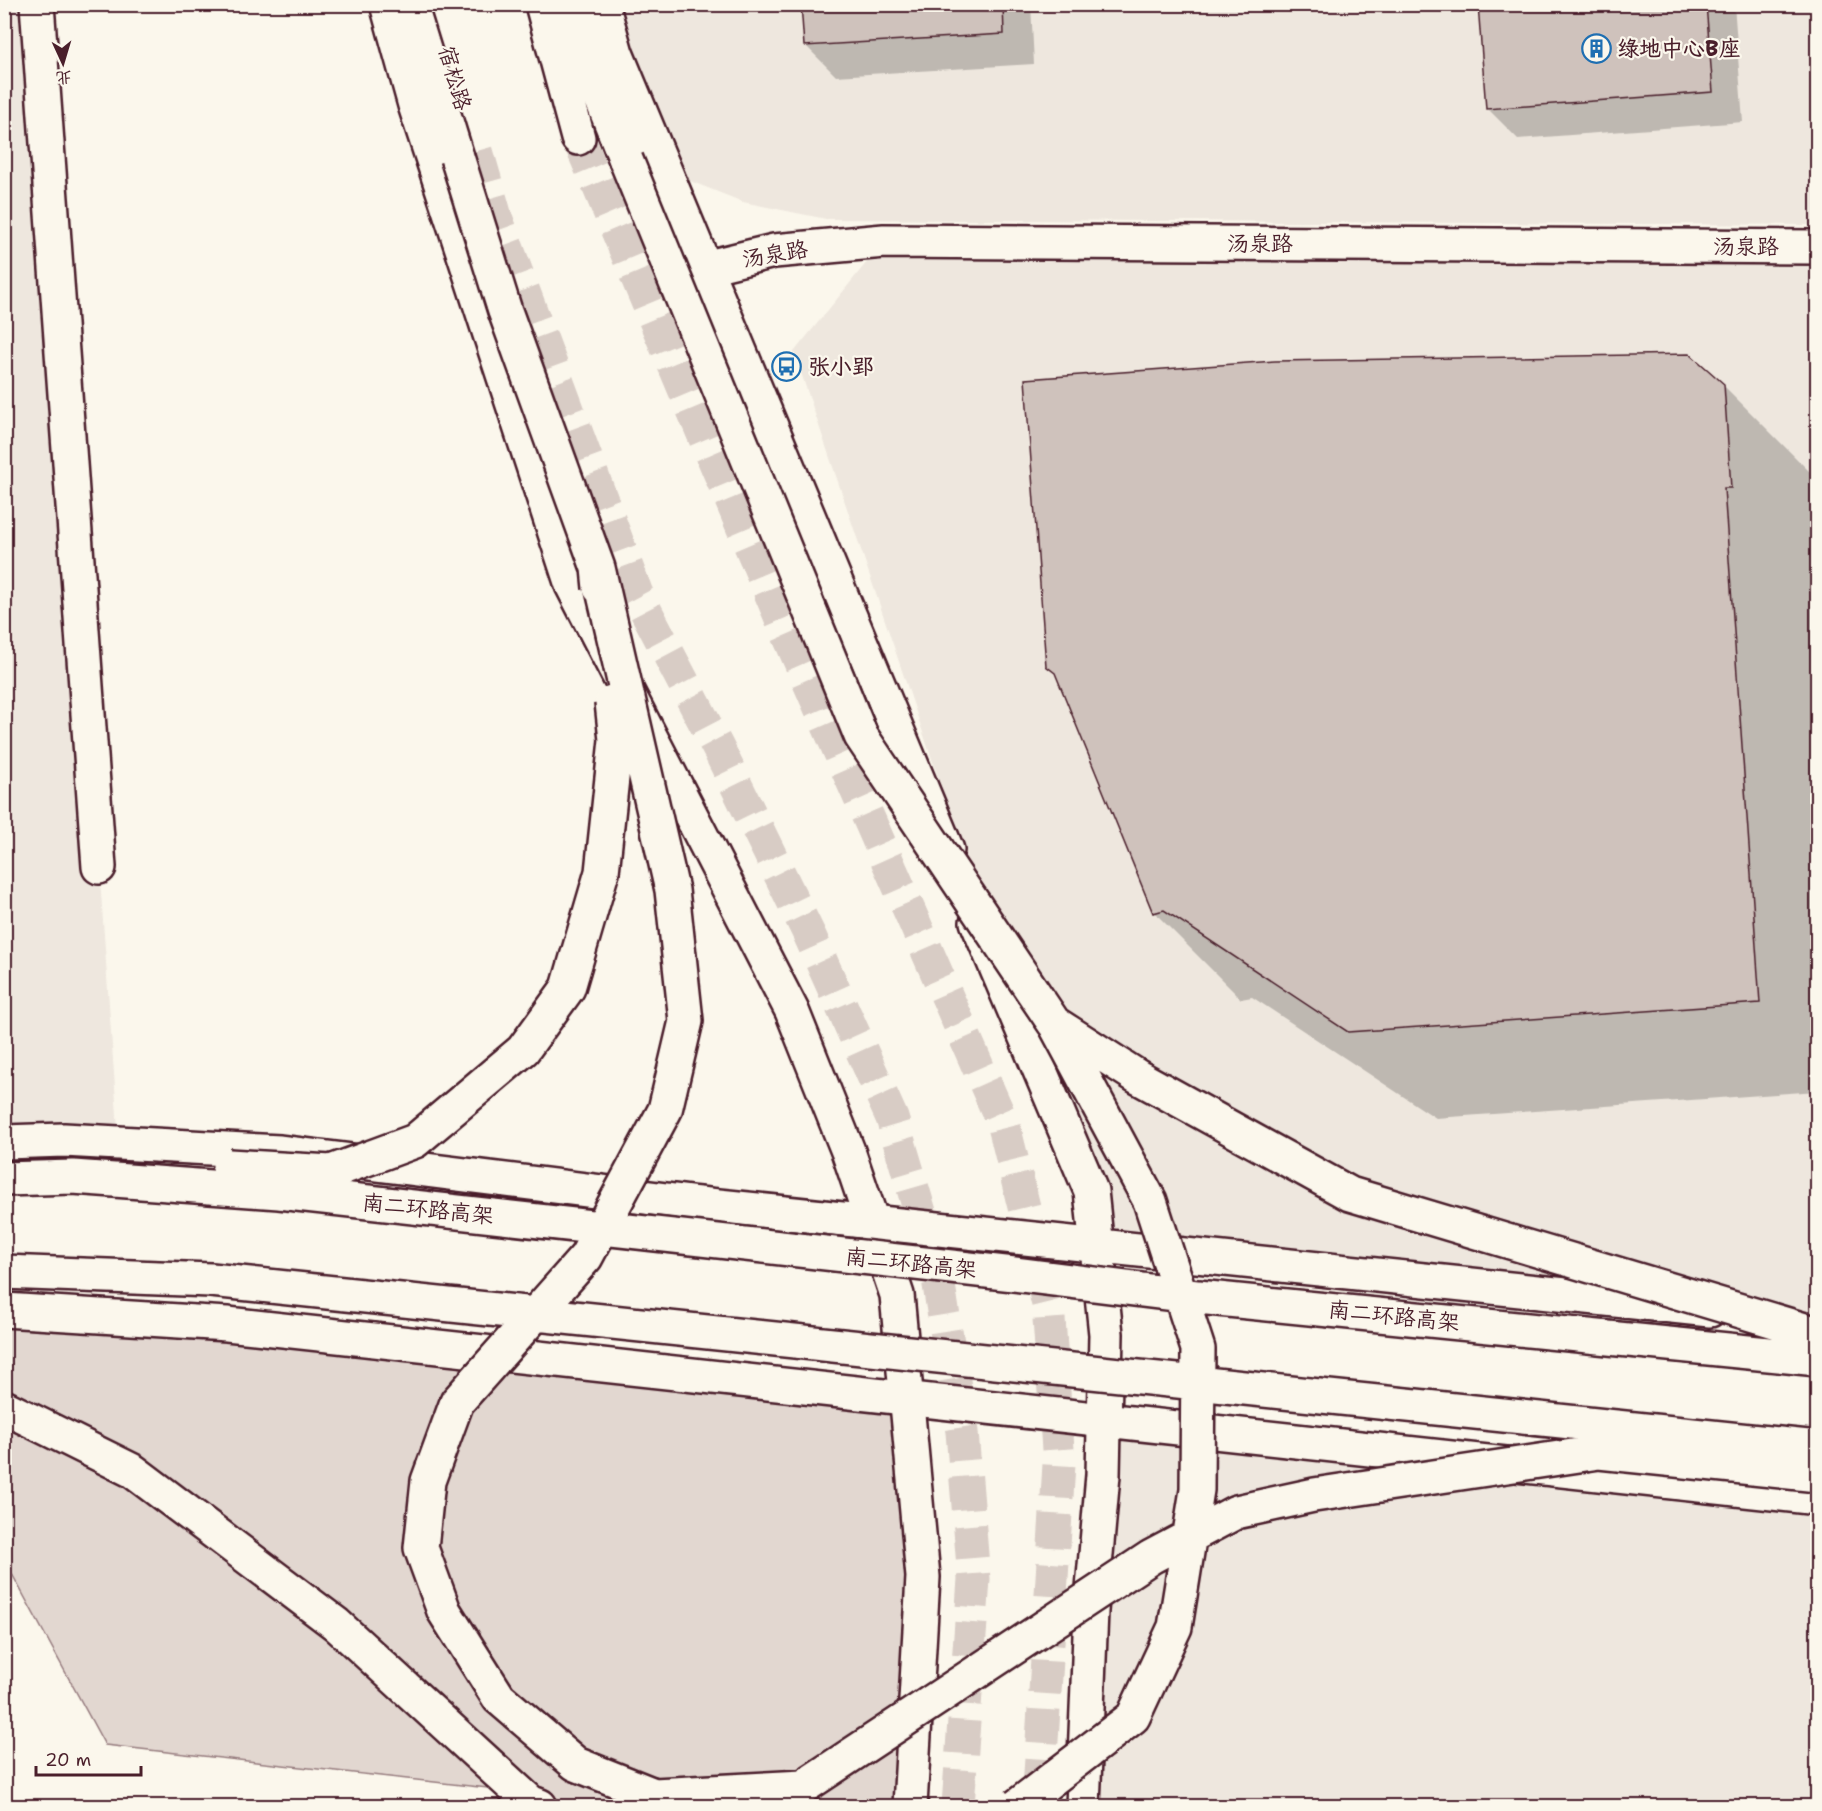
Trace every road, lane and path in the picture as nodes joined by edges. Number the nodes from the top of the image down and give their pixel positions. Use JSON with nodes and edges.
{"nodes":[{"id":1,"x":37,"y":4,"type":"edge"},
{"id":2,"x":387,"y":4,"type":"edge"},
{"id":3,"x":410,"y":4,"type":"edge"},
{"id":4,"x":434,"y":4,"type":"edge"},
{"id":5,"x":542,"y":4,"type":"edge"},
{"id":6,"x":582,"y":6,"type":"edge"},
{"id":7,"x":403,"y":60,"type":"junction"},
{"id":8,"x":578,"y":138,"type":"tunnel mouth"},
{"id":9,"x":467,"y":154,"type":"junction"},
{"id":10,"x":1818,"y":247,"type":"edge"},
{"id":11,"x":704,"y":268,"type":"junction"},
{"id":12,"x":598,"y":568,"type":"junction"},
{"id":13,"x":99,"y":867,"type":"dead end"},
{"id":14,"x":1054,"y":1023,"type":"junction"},
{"id":15,"x":4,"y":1142,"type":"edge"},
{"id":16,"x":4,"y":1160,"type":"edge"},
{"id":17,"x":4,"y":1179,"type":"edge"},
{"id":18,"x":872,"y":1222,"type":"junction"},
{"id":19,"x":1097,"y":1246,"type":"junction"},
{"id":20,"x":4,"y":1272,"type":"edge"},
{"id":21,"x":4,"y":1310,"type":"edge"},
{"id":22,"x":1818,"y":1322,"type":"edge"},
{"id":23,"x":1818,"y":1334,"type":"edge"},
{"id":24,"x":1818,"y":1359,"type":"edge"},
{"id":25,"x":906,"y":1398,"type":"junction"},
{"id":26,"x":4,"y":1407,"type":"edge"},
{"id":27,"x":1104,"y":1419,"type":"junction"},
{"id":28,"x":1818,"y":1448,"type":"edge"},
{"id":29,"x":1818,"y":1475,"type":"edge"},
{"id":30,"x":1818,"y":1498,"type":"edge"},
{"id":31,"x":540,"y":1806,"type":"edge"},
{"id":32,"x":910,"y":1806,"type":"edge"},
{"id":33,"x":1017,"y":1806,"type":"edge"},
{"id":34,"x":1083,"y":1806,"type":"edge"}],
"edges":[{"from":1,"to":13,"type":"main road"},
{"from":2,"to":7,"type":"main road"},
{"from":3,"to":7,"type":"main road"},
{"from":3,"to":9,"type":"main road"},
{"from":4,"to":9,"type":"main road","name":"宿松路"},
{"from":5,"to":8,"type":"main road"},
{"from":6,"to":11,"type":"main road"},
{"from":6,"to":14,"type":"main road","bridge":true},
{"from":7,"to":18,"type":"main road"},
{"from":9,"to":12,"type":"main road","bridge":true},
{"from":10,"to":11,"type":"main road","name":"汤泉路"},
{"from":11,"to":19,"type":"main road"},
{"from":12,"to":16,"type":"main road","bridge":true},
{"from":12,"to":29,"type":"main road","bridge":true},
{"from":14,"to":23,"type":"main road","bridge":true},
{"from":14,"to":33,"type":"main road","bridge":true},
{"from":15,"to":18,"type":"main road"},
{"from":17,"to":24,"type":"main road","name":"南二环路高架","bridge":true},
{"from":18,"to":19,"type":"main road"},
{"from":18,"to":25,"type":"main road"},
{"from":19,"to":22,"type":"main road"},
{"from":19,"to":27,"type":"main road"},
{"from":20,"to":28,"type":"main road","bridge":true},
{"from":21,"to":25,"type":"main road"},
{"from":25,"to":27,"type":"main road"},
{"from":25,"to":32,"type":"main road"},
{"from":26,"to":31,"type":"main road"},
{"from":27,"to":30,"type":"main road"},
{"from":27,"to":34,"type":"main road"}]}
